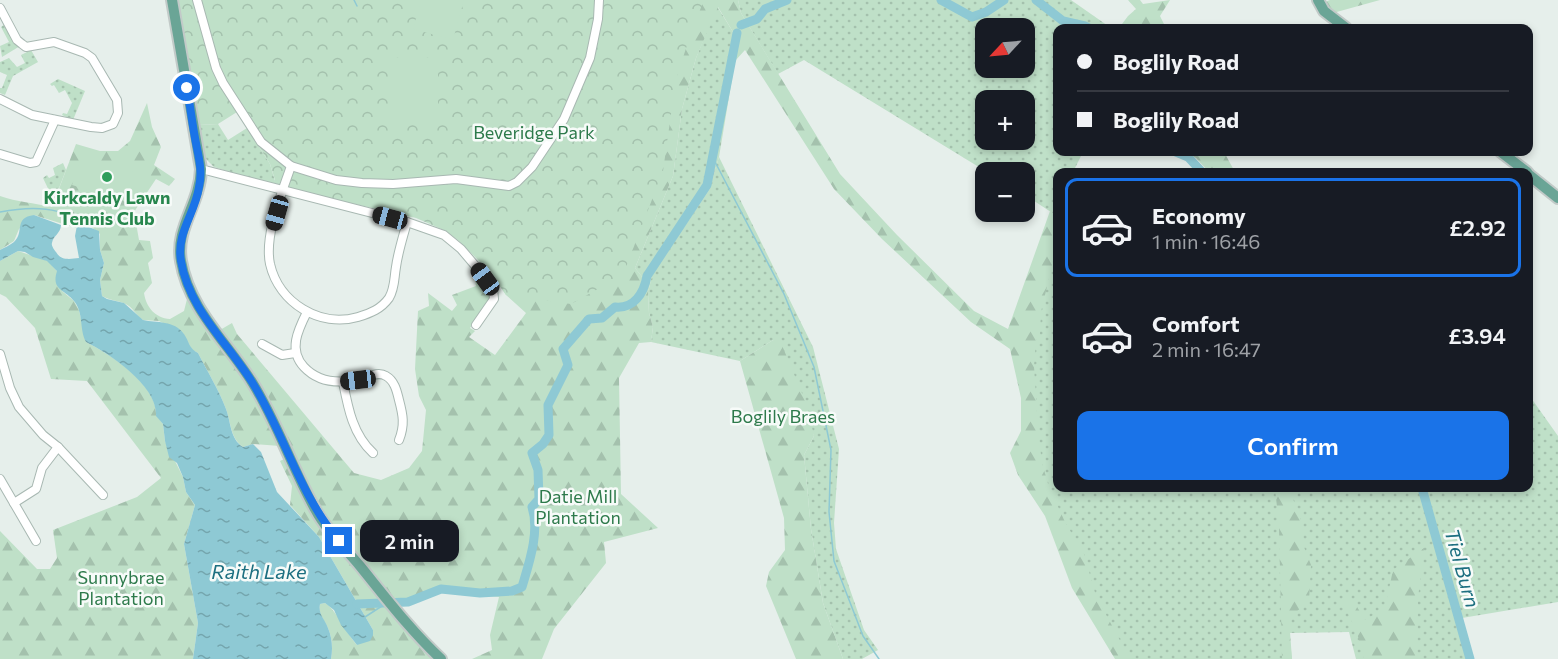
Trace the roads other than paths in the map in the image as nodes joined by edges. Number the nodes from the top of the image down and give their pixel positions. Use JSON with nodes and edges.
{"nodes":[{"id":1,"x":172,"y":0,"type":"edge"},
{"id":2,"x":197,"y":0,"type":"edge"},
{"id":3,"x":599,"y":0,"type":"edge"},
{"id":4,"x":1318,"y":0,"type":"edge"},
{"id":5,"x":0,"y":8,"type":"edge"},
{"id":6,"x":1341,"y":24,"type":"edge"},
{"id":7,"x":0,"y":99,"type":"edge"},
{"id":8,"x":55,"y":120,"type":"junction"},
{"id":9,"x":0,"y":154,"type":"edge"},
{"id":10,"x":1506,"y":156,"type":"edge"},
{"id":11,"x":291,"y":166,"type":"junction"},
{"id":12,"x":1522,"y":168,"type":"edge"},
{"id":13,"x":201,"y":169,"type":"junction"},
{"id":14,"x":1533,"y":177,"type":"edge"},
{"id":15,"x":283,"y":190,"type":"junction"},
{"id":16,"x":1558,"y":198,"type":"edge"},
{"id":17,"x":407,"y":222,"type":"junction"},
{"id":18,"x":307,"y":312,"type":"junction"},
{"id":19,"x":476,"y":325,"type":"dead end"},
{"id":20,"x":262,"y":344,"type":"dead end"},
{"id":21,"x":295,"y":353,"type":"junction"},
{"id":22,"x":0,"y":354,"type":"edge"},
{"id":23,"x":343,"y":382,"type":"junction"},
{"id":24,"x":399,"y":440,"type":"dead end"},
{"id":25,"x":58,"y":447,"type":"junction"},
{"id":26,"x":374,"y":453,"type":"dead end"},
{"id":27,"x":0,"y":479,"type":"edge"},
{"id":28,"x":103,"y":495,"type":"dead end"},
{"id":29,"x":14,"y":503,"type":"junction"},
{"id":30,"x":36,"y":541,"type":"dead end"},
{"id":31,"x":441,"y":659,"type":"edge"}],
"edges":[{"from":1,"to":13,"type":"main road"},
{"from":2,"to":11,"type":"street"},
{"from":3,"to":11,"type":"street"},
{"from":4,"to":6,"type":"main road"},
{"from":5,"to":8,"type":"street"},
{"from":7,"to":8,"type":"street"},
{"from":8,"to":9,"type":"street"},
{"from":10,"to":12,"type":"main road"},
{"from":11,"to":15,"type":"street"},
{"from":13,"to":15,"type":"street"},
{"from":13,"to":31,"type":"main road"},
{"from":14,"to":16,"type":"main road"},
{"from":15,"to":17,"type":"street"},
{"from":15,"to":18,"type":"street"},
{"from":17,"to":18,"type":"street"},
{"from":17,"to":19,"type":"street"},
{"from":18,"to":21,"type":"street"},
{"from":20,"to":21,"type":"street"},
{"from":21,"to":23,"type":"street"},
{"from":22,"to":25,"type":"street"},
{"from":23,"to":24,"type":"street"},
{"from":23,"to":26,"type":"street"},
{"from":25,"to":28,"type":"street"},
{"from":25,"to":29,"type":"street"},
{"from":27,"to":29,"type":"street"},
{"from":29,"to":30,"type":"street"}]}
